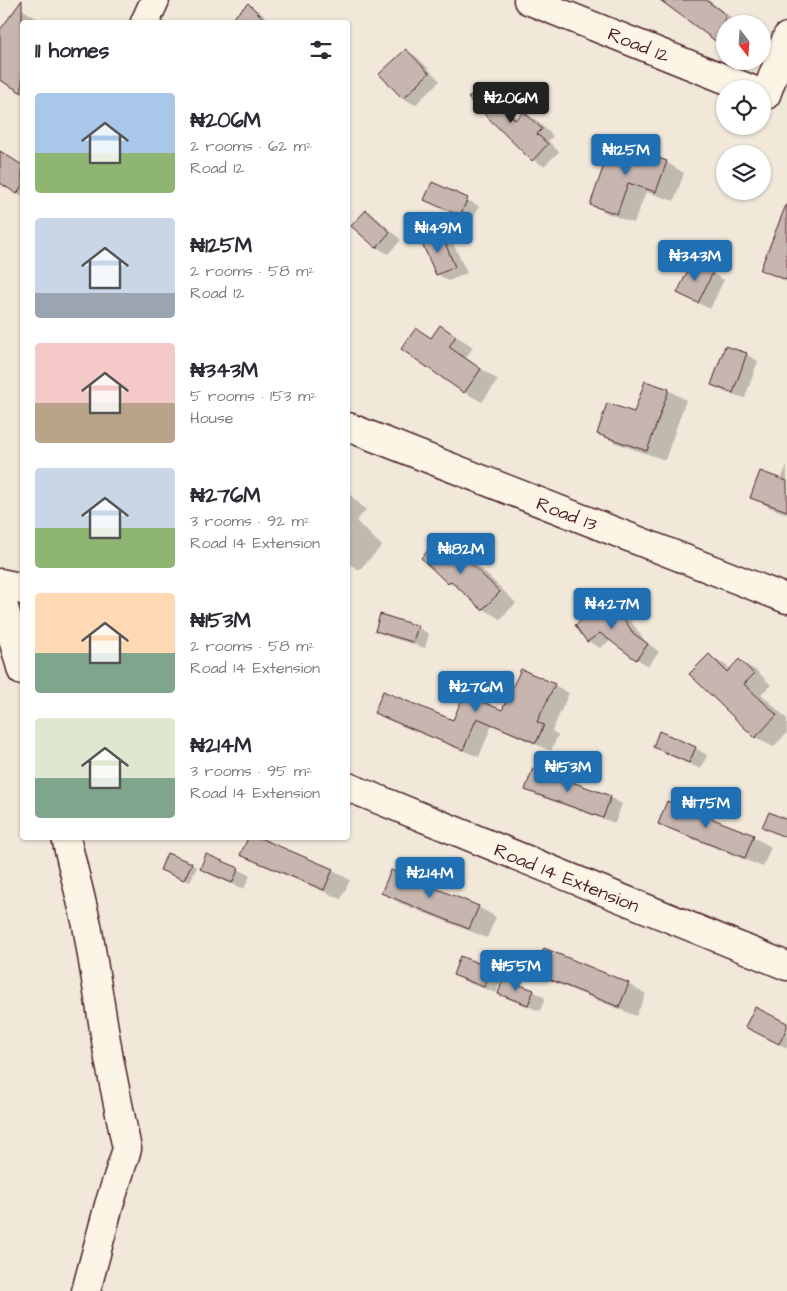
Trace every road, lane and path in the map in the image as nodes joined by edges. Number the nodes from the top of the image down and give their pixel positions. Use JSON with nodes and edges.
{"nodes":[{"id":1,"x":155,"y":0,"type":"edge"},
{"id":2,"x":528,"y":0,"type":"edge"},
{"id":3,"x":146,"y":20,"type":"edge"},
{"id":4,"x":787,"y":37,"type":"edge"},
{"id":5,"x":726,"y":80,"type":"edge"},
{"id":6,"x":771,"y":82,"type":"edge"},
{"id":7,"x":350,"y":428,"type":"edge"},
{"id":8,"x":0,"y":583,"type":"edge"},
{"id":9,"x":20,"y":587,"type":"edge"},
{"id":10,"x":0,"y":592,"type":"edge"},
{"id":11,"x":787,"y":599,"type":"edge"},
{"id":12,"x":20,"y":664,"type":"edge"},
{"id":13,"x":350,"y":788,"type":"edge"},
{"id":14,"x":66,"y":840,"type":"edge"},
{"id":15,"x":787,"y":966,"type":"edge"},
{"id":16,"x":86,"y":1291,"type":"edge"}],
"edges":[{"from":1,"to":3,"type":"street"},
{"from":2,"to":5,"type":"street","name":"Road 12"},
{"from":4,"to":6,"type":"street"},
{"from":7,"to":11,"type":"street","name":"Road 13"},
{"from":8,"to":9,"type":"street"},
{"from":10,"to":12,"type":"street"},
{"from":13,"to":15,"type":"street","name":"Road 14 Extension"},
{"from":14,"to":16,"type":"street"}]}
